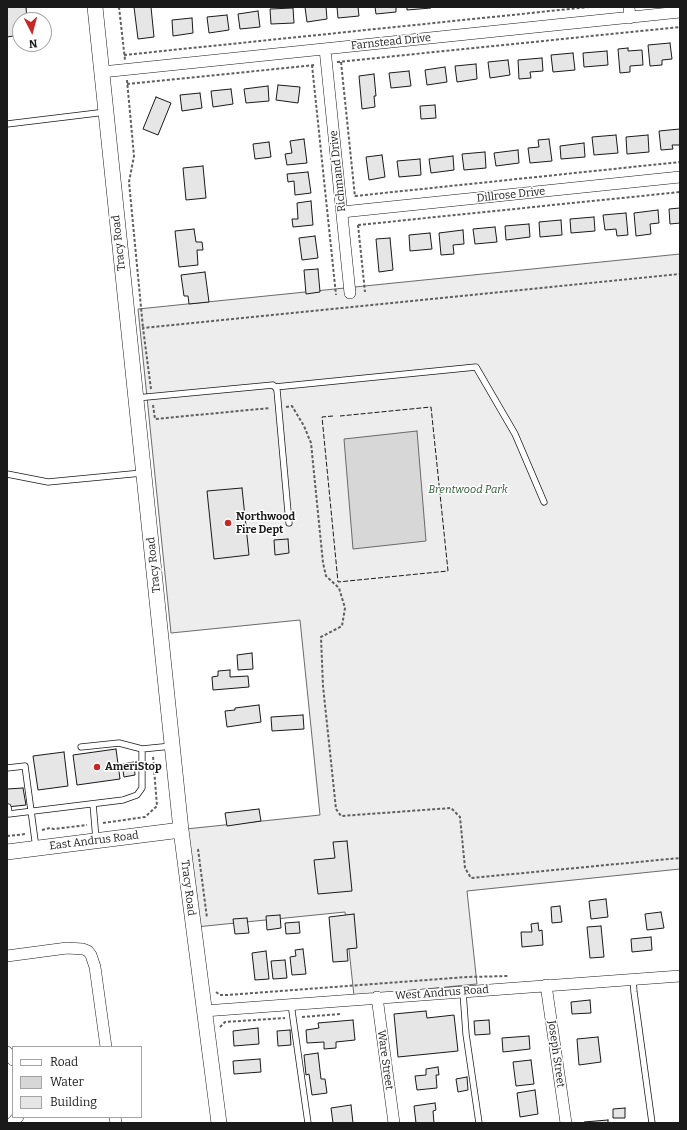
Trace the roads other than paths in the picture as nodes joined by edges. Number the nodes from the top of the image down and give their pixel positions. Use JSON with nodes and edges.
{"nodes":[{"id":1,"x":96,"y":7,"type":"edge"},
{"id":2,"x":629,"y":12,"type":"edge"},
{"id":3,"x":680,"y":12,"type":"edge"},
{"id":4,"x":325,"y":49,"type":"junction"},
{"id":5,"x":102,"y":72,"type":"junction"},
{"id":6,"x":106,"y":112,"type":"junction"},
{"id":7,"x":7,"y":124,"type":"edge"},
{"id":8,"x":680,"y":177,"type":"edge"},
{"id":9,"x":342,"y":212,"type":"junction"},
{"id":10,"x":350,"y":293,"type":"dead end"},
{"id":11,"x":275,"y":387,"type":"junction"},
{"id":12,"x":146,"y":397,"type":"junction"},
{"id":13,"x":144,"y":473,"type":"junction"},
{"id":14,"x":7,"y":474,"type":"edge"},
{"id":15,"x":544,"y":502,"type":"dead end"},
{"id":16,"x":289,"y":523,"type":"dead end"},
{"id":17,"x":172,"y":746,"type":"junction"},
{"id":18,"x":81,"y":747,"type":"dead end"},
{"id":19,"x":142,"y":749,"type":"junction"},
{"id":20,"x":7,"y":768,"type":"edge"},
{"id":21,"x":93,"y":804,"type":"junction"},
{"id":22,"x":8,"y":807,"type":"dead end"},
{"id":23,"x":31,"y":811,"type":"junction"},
{"id":24,"x":8,"y":814,"type":"edge"},
{"id":25,"x":181,"y":830,"type":"junction"},
{"id":26,"x":96,"y":840,"type":"junction"},
{"id":27,"x":36,"y":848,"type":"junction"},
{"id":28,"x":7,"y":852,"type":"edge"},
{"id":29,"x":7,"y":956,"type":"edge"},
{"id":30,"x":680,"y":976,"type":"edge"},
{"id":31,"x":633,"y":979,"type":"junction"},
{"id":32,"x":546,"y":986,"type":"junction"},
{"id":33,"x":463,"y":991,"type":"junction"},
{"id":34,"x":377,"y":997,"type":"junction"},
{"id":35,"x":291,"y":1004,"type":"junction"},
{"id":36,"x":204,"y":1011,"type":"junction"},
{"id":37,"x":106,"y":1046,"type":"edge"},
{"id":38,"x":219,"y":1123,"type":"edge"},
{"id":39,"x":308,"y":1123,"type":"edge"},
{"id":40,"x":394,"y":1123,"type":"edge"},
{"id":41,"x":479,"y":1123,"type":"edge"},
{"id":42,"x":566,"y":1123,"type":"edge"},
{"id":43,"x":652,"y":1123,"type":"edge"}],
"edges":[{"from":1,"to":5,"type":"street","name":"Tracy Road"},
{"from":2,"to":3,"type":"street","name":"Farnstead Drive"},
{"from":2,"to":4,"type":"street","name":"Farnstead Drive"},
{"from":4,"to":5,"type":"street","name":"Farnstead Drive"},
{"from":4,"to":9,"type":"street","name":"Richmand Drive"},
{"from":5,"to":6,"type":"street","name":"Tracy Road"},
{"from":6,"to":7,"type":"lane"},
{"from":6,"to":12,"type":"street","name":"Tracy Road"},
{"from":8,"to":9,"type":"street","name":"Dillrose Drive"},
{"from":9,"to":10,"type":"street","name":"Richmand Drive"},
{"from":11,"to":12,"type":"lane"},
{"from":11,"to":15,"type":"lane"},
{"from":11,"to":16,"type":"lane"},
{"from":12,"to":13,"type":"street","name":"Tracy Road"},
{"from":13,"to":14,"type":"lane"},
{"from":13,"to":17,"type":"street","name":"Tracy Road"},
{"from":17,"to":19,"type":"lane"},
{"from":17,"to":25,"type":"street","name":"Tracy Road"},
{"from":18,"to":19,"type":"lane"},
{"from":19,"to":21,"type":"lane"},
{"from":20,"to":23,"type":"lane"},
{"from":21,"to":23,"type":"lane"},
{"from":21,"to":26,"type":"lane"},
{"from":22,"to":24,"type":"lane"},
{"from":23,"to":24,"type":"lane"},
{"from":23,"to":27,"type":"lane"},
{"from":25,"to":26,"type":"street","name":"East Andrus Road"},
{"from":25,"to":36,"type":"street","name":"Tracy Road"},
{"from":26,"to":27,"type":"street","name":"East Andrus Road"},
{"from":27,"to":28,"type":"street","name":"East Andrus Road"},
{"from":29,"to":37,"type":"street"},
{"from":30,"to":31,"type":"street","name":"West Andrus Road"},
{"from":31,"to":32,"type":"street","name":"West Andrus Road"},
{"from":31,"to":43,"type":"lane"},
{"from":32,"to":33,"type":"street","name":"West Andrus Road"},
{"from":32,"to":42,"type":"street","name":"Joseph Street"},
{"from":33,"to":34,"type":"street","name":"West Andrus Road"},
{"from":33,"to":41,"type":"lane"},
{"from":34,"to":35,"type":"street","name":"West Andrus Road"},
{"from":34,"to":40,"type":"street","name":"Ware Street"},
{"from":35,"to":36,"type":"street","name":"West Andrus Road"},
{"from":35,"to":39,"type":"lane"},
{"from":36,"to":38,"type":"street","name":"Tracy Road"}]}
